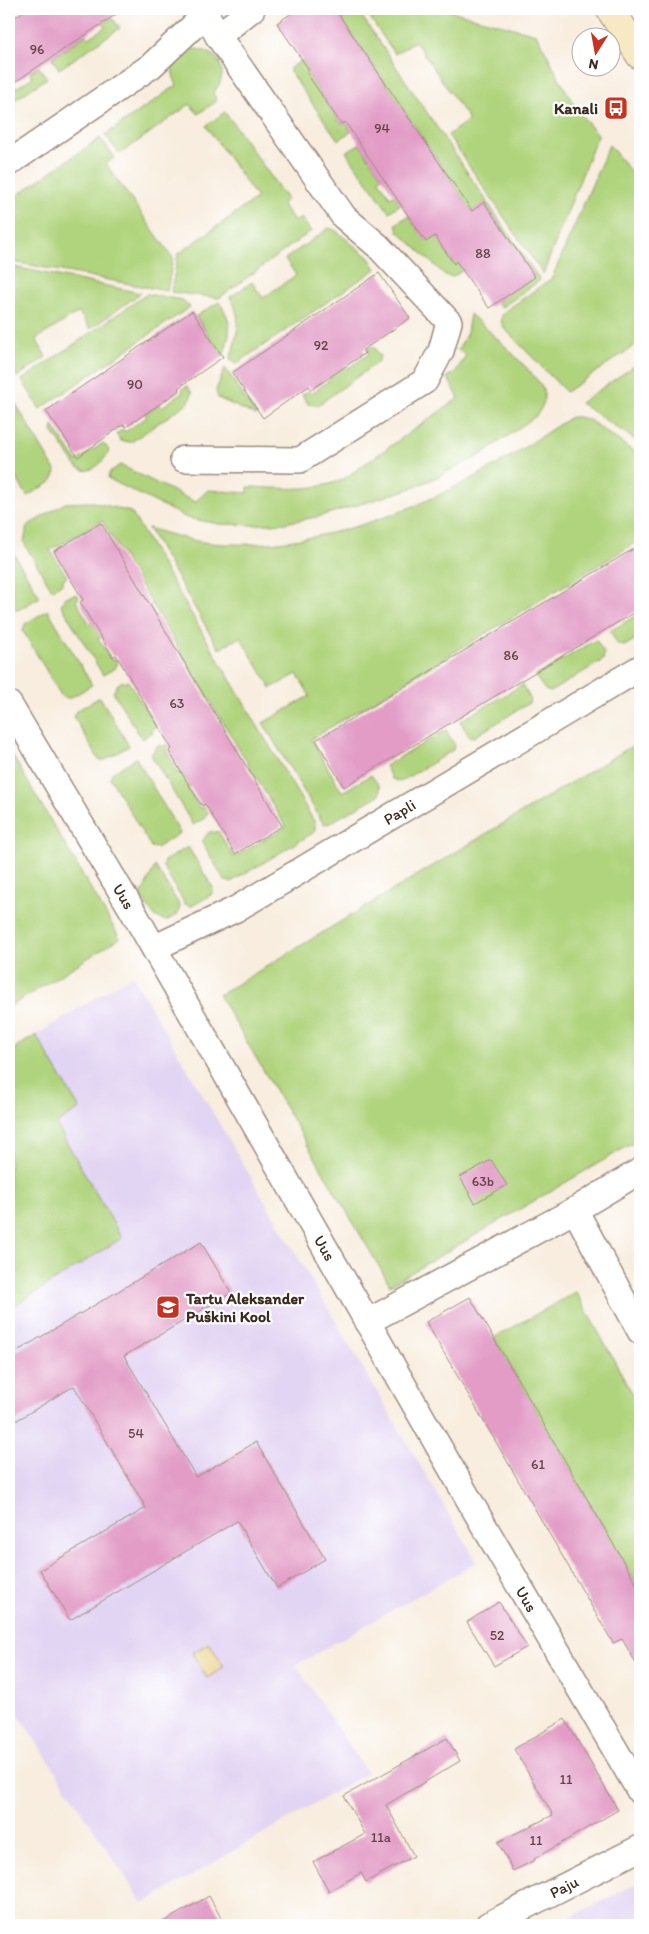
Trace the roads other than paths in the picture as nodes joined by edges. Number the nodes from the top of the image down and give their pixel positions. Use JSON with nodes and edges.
{"nodes":[{"id":1,"x":252,"y":9,"type":"edge"},
{"id":2,"x":610,"y":9,"type":"edge"},
{"id":3,"x":204,"y":11,"type":"edge"},
{"id":4,"x":218,"y":36,"type":"junction"},
{"id":5,"x":640,"y":55,"type":"edge"},
{"id":6,"x":9,"y":163,"type":"edge"},
{"id":7,"x":183,"y":459,"type":"dead end"},
{"id":8,"x":640,"y":668,"type":"edge"},
{"id":9,"x":9,"y":704,"type":"edge"},
{"id":10,"x":154,"y":948,"type":"junction"},
{"id":11,"x":640,"y":1171,"type":"edge"},
{"id":12,"x":575,"y":1210,"type":"junction"},
{"id":13,"x":367,"y":1322,"type":"junction"},
{"id":14,"x":640,"y":1331,"type":"edge"},
{"id":15,"x":640,"y":1792,"type":"edge"},
{"id":16,"x":640,"y":1848,"type":"edge"},
{"id":17,"x":488,"y":1925,"type":"edge"}],
"edges":[{"from":1,"to":4,"type":"street"},
{"from":2,"to":5,"type":"street"},
{"from":3,"to":4,"type":"street"},
{"from":3,"to":6,"type":"street"},
{"from":4,"to":7,"type":"street"},
{"from":8,"to":10,"type":"street","name":"Papli"},
{"from":9,"to":10,"type":"street","name":"Uus"},
{"from":10,"to":13,"type":"street","name":"Uus"},
{"from":11,"to":12,"type":"street"},
{"from":12,"to":13,"type":"street"},
{"from":12,"to":14,"type":"street"},
{"from":13,"to":15,"type":"street","name":"Uus"},
{"from":16,"to":17,"type":"street","name":"Paju"}]}
